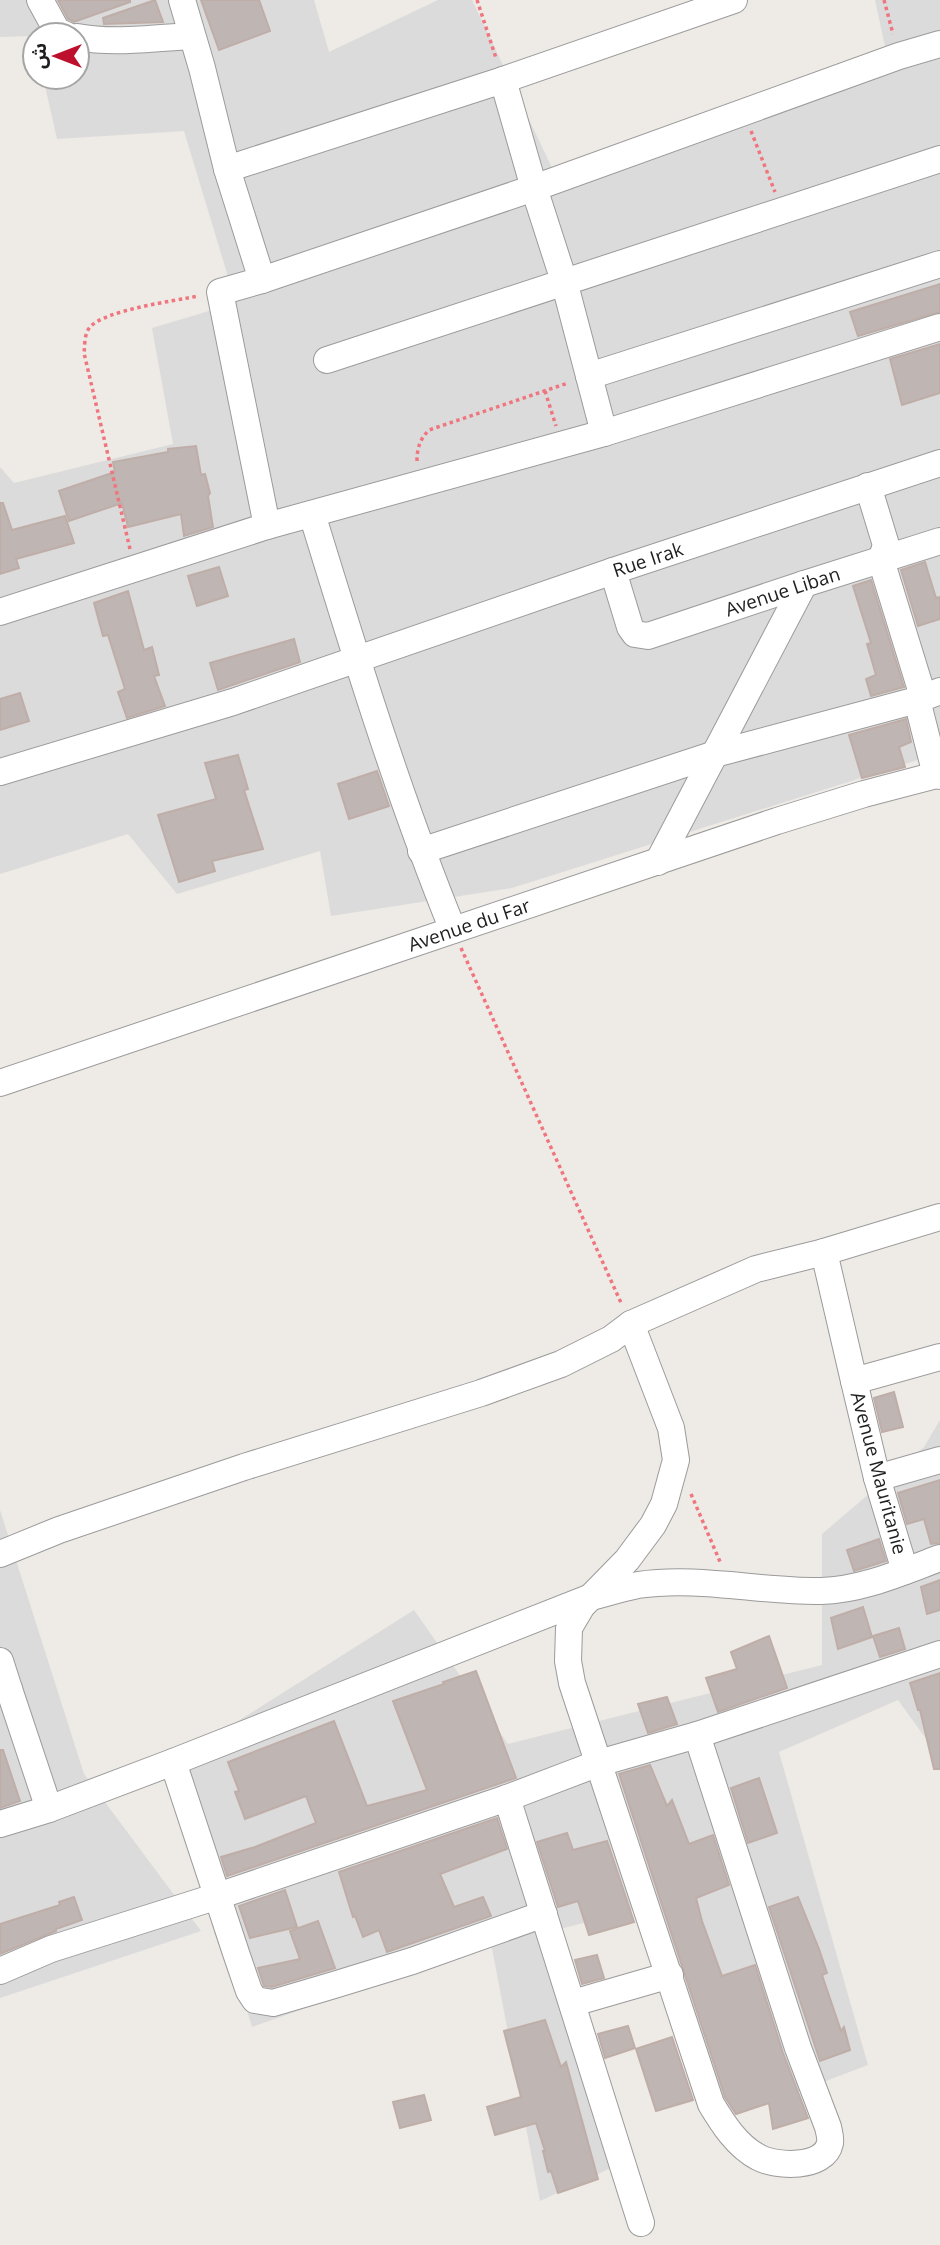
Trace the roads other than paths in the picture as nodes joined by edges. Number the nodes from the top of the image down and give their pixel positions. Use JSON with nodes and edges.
{"nodes":[{"id":1,"x":40,"y":0,"type":"edge"},
{"id":2,"x":181,"y":0,"type":"edge"},
{"id":3,"x":734,"y":0,"type":"edge"},
{"id":4,"x":52,"y":21,"type":"edge"},
{"id":5,"x":191,"y":36,"type":"junction"},
{"id":6,"x":91,"y":39,"type":"edge"},
{"id":7,"x":940,"y":44,"type":"edge"},
{"id":8,"x":503,"y":80,"type":"junction"},
{"id":9,"x":940,"y":159,"type":"edge"},
{"id":10,"x":227,"y":169,"type":"junction"},
{"id":11,"x":534,"y":188,"type":"junction"},
{"id":12,"x":940,"y":264,"type":"edge"},
{"id":13,"x":262,"y":280,"type":"junction"},
{"id":14,"x":564,"y":281,"type":"junction"},
{"id":15,"x":940,"y":327,"type":"edge"},
{"id":16,"x":327,"y":360,"type":"dead end"},
{"id":17,"x":589,"y":376,"type":"junction"},
{"id":18,"x":604,"y":433,"type":"junction"},
{"id":19,"x":940,"y":463,"type":"edge"},
{"id":20,"x":869,"y":486,"type":"junction"},
{"id":21,"x":312,"y":514,"type":"junction"},
{"id":22,"x":267,"y":526,"type":"junction"},
{"id":23,"x":940,"y":541,"type":"edge"},
{"id":24,"x":881,"y":560,"type":"junction"},
{"id":25,"x":613,"y":571,"type":"junction"},
{"id":26,"x":804,"y":584,"type":"junction"},
{"id":27,"x":0,"y":612,"type":"edge"},
{"id":28,"x":357,"y":660,"type":"junction"},
{"id":29,"x":928,"y":695,"type":"edge"},
{"id":30,"x":715,"y":754,"type":"junction"},
{"id":31,"x":0,"y":772,"type":"edge"},
{"id":32,"x":939,"y":775,"type":"edge"},
{"id":33,"x":421,"y":851,"type":"junction"},
{"id":34,"x":658,"y":862,"type":"junction"},
{"id":35,"x":453,"y":930,"type":"junction"},
{"id":36,"x":0,"y":1083,"type":"edge"},
{"id":37,"x":940,"y":1217,"type":"edge"},
{"id":38,"x":824,"y":1252,"type":"junction"},
{"id":39,"x":631,"y":1324,"type":"junction"},
{"id":40,"x":940,"y":1357,"type":"edge"},
{"id":41,"x":854,"y":1381,"type":"junction"},
{"id":42,"x":940,"y":1460,"type":"edge"},
{"id":43,"x":877,"y":1478,"type":"junction"},
{"id":44,"x":0,"y":1554,"type":"edge"},
{"id":45,"x":940,"y":1558,"type":"edge"},
{"id":46,"x":905,"y":1571,"type":"junction"},
{"id":47,"x":591,"y":1597,"type":"junction"},
{"id":48,"x":940,"y":1654,"type":"edge"},
{"id":49,"x":0,"y":1661,"type":"edge"},
{"id":50,"x":4,"y":1689,"type":"edge"},
{"id":51,"x":697,"y":1735,"type":"junction"},
{"id":52,"x":173,"y":1762,"type":"junction"},
{"id":53,"x":599,"y":1763,"type":"junction"},
{"id":54,"x":507,"y":1798,"type":"junction"},
{"id":55,"x":49,"y":1809,"type":"junction"},
{"id":56,"x":0,"y":1824,"type":"edge"},
{"id":57,"x":218,"y":1896,"type":"junction"},
{"id":58,"x":544,"y":1914,"type":"junction"},
{"id":59,"x":0,"y":1971,"type":"edge"},
{"id":60,"x":670,"y":1975,"type":"junction"},
{"id":61,"x":573,"y":2003,"type":"junction"},
{"id":62,"x":641,"y":2223,"type":"dead end"}],
"edges":[{"from":1,"to":4,"type":"street"},
{"from":2,"to":5,"type":"street"},
{"from":3,"to":8,"type":"street"},
{"from":5,"to":6,"type":"street"},
{"from":5,"to":10,"type":"street"},
{"from":7,"to":11,"type":"street"},
{"from":8,"to":10,"type":"street"},
{"from":8,"to":11,"type":"street"},
{"from":9,"to":14,"type":"street"},
{"from":10,"to":13,"type":"street"},
{"from":11,"to":13,"type":"street"},
{"from":11,"to":14,"type":"street"},
{"from":12,"to":17,"type":"street"},
{"from":13,"to":22,"type":"street"},
{"from":14,"to":16,"type":"street"},
{"from":14,"to":17,"type":"street"},
{"from":15,"to":18,"type":"street"},
{"from":17,"to":18,"type":"street"},
{"from":18,"to":21,"type":"street"},
{"from":19,"to":20,"type":"street","name":"Rue Irak"},
{"from":20,"to":24,"type":"street"},
{"from":20,"to":25,"type":"street","name":"Rue Irak"},
{"from":21,"to":22,"type":"street"},
{"from":21,"to":28,"type":"street"},
{"from":22,"to":27,"type":"street"},
{"from":23,"to":24,"type":"street","name":"Avenue Liban"},
{"from":24,"to":26,"type":"street","name":"Avenue Liban"},
{"from":24,"to":29,"type":"street"},
{"from":25,"to":26,"type":"street","name":"Avenue Liban"},
{"from":25,"to":28,"type":"street","name":"Rue Irak"},
{"from":26,"to":30,"type":"street"},
{"from":28,"to":31,"type":"street","name":"Rue Irak"},
{"from":28,"to":33,"type":"street"},
{"from":29,"to":30,"type":"street"},
{"from":29,"to":32,"type":"street"},
{"from":30,"to":33,"type":"street"},
{"from":30,"to":34,"type":"street"},
{"from":32,"to":34,"type":"street","name":"Avenue du Far"},
{"from":33,"to":35,"type":"street"},
{"from":34,"to":35,"type":"street","name":"Avenue du Far"},
{"from":35,"to":36,"type":"street","name":"Avenue du Far"},
{"from":37,"to":38,"type":"street"},
{"from":38,"to":39,"type":"street"},
{"from":38,"to":41,"type":"street"},
{"from":39,"to":44,"type":"street"},
{"from":39,"to":47,"type":"street"},
{"from":40,"to":41,"type":"street","name":"Avenue Mauritanie"},
{"from":41,"to":43,"type":"street","name":"Avenue Mauritanie"},
{"from":42,"to":43,"type":"street"},
{"from":43,"to":46,"type":"street","name":"Avenue Mauritanie"},
{"from":45,"to":46,"type":"street"},
{"from":46,"to":47,"type":"street"},
{"from":47,"to":52,"type":"street"},
{"from":47,"to":53,"type":"street"},
{"from":48,"to":51,"type":"street"},
{"from":49,"to":50,"type":"street"},
{"from":50,"to":55,"type":"street"},
{"from":51,"to":53,"type":"street"},
{"from":51,"to":60,"type":"street"},
{"from":52,"to":55,"type":"street"},
{"from":52,"to":57,"type":"street"},
{"from":53,"to":54,"type":"street"},
{"from":53,"to":60,"type":"street"},
{"from":54,"to":57,"type":"street"},
{"from":54,"to":58,"type":"street"},
{"from":55,"to":56,"type":"street"},
{"from":57,"to":58,"type":"street"},
{"from":57,"to":59,"type":"street"},
{"from":58,"to":61,"type":"street"},
{"from":60,"to":61,"type":"street"},
{"from":61,"to":62,"type":"street"}]}
